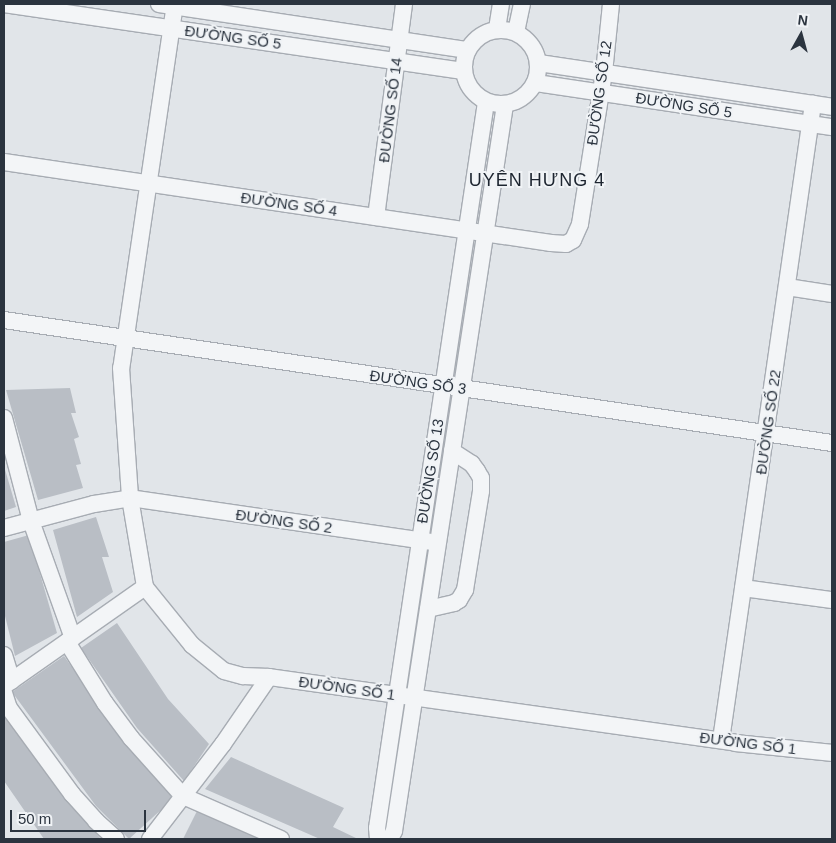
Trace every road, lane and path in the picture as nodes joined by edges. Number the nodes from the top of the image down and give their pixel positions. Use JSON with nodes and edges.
{"nodes":[{"id":1,"x":4,"y":4,"type":"edge"},
{"id":2,"x":169,"y":4,"type":"edge"},
{"id":3,"x":404,"y":4,"type":"edge"},
{"id":4,"x":501,"y":4,"type":"edge"},
{"id":5,"x":522,"y":4,"type":"edge"},
{"id":6,"x":611,"y":4,"type":"edge"},
{"id":7,"x":171,"y":28,"type":"junction"},
{"id":8,"x":497,"y":30,"type":"junction"},
{"id":9,"x":516,"y":32,"type":"junction"},
{"id":10,"x":399,"y":40,"type":"junction"},
{"id":11,"x":468,"y":50,"type":"junction"},
{"id":12,"x":396,"y":61,"type":"junction"},
{"id":13,"x":539,"y":63,"type":"junction"},
{"id":14,"x":463,"y":71,"type":"junction"},
{"id":15,"x":604,"y":72,"type":"junction"},
{"id":16,"x":536,"y":83,"type":"junction"},
{"id":17,"x":600,"y":92,"type":"junction"},
{"id":18,"x":486,"y":102,"type":"junction"},
{"id":19,"x":813,"y":104,"type":"junction"},
{"id":20,"x":505,"y":105,"type":"junction"},
{"id":21,"x":832,"y":107,"type":"edge"},
{"id":22,"x":810,"y":124,"type":"junction"},
{"id":23,"x":832,"y":127,"type":"edge"},
{"id":24,"x":4,"y":162,"type":"edge"},
{"id":25,"x":148,"y":183,"type":"junction"},
{"id":26,"x":376,"y":217,"type":"junction"},
{"id":27,"x":466,"y":230,"type":"junction"},
{"id":28,"x":486,"y":234,"type":"junction"},
{"id":29,"x":573,"y":240,"type":"joint"},
{"id":30,"x":787,"y":288,"type":"junction"},
{"id":31,"x":832,"y":294,"type":"edge"},
{"id":32,"x":4,"y":320,"type":"edge"},
{"id":33,"x":125,"y":339,"type":"junction"},
{"id":34,"x":443,"y":385,"type":"junction"},
{"id":35,"x":462,"y":388,"type":"junction"},
{"id":36,"x":4,"y":418,"type":"edge"},
{"id":37,"x":766,"y":433,"type":"junction"},
{"id":38,"x":832,"y":442,"type":"edge"},
{"id":39,"x":452,"y":451,"type":"junction"},
{"id":40,"x":130,"y":498,"type":"junction"},
{"id":41,"x":31,"y":521,"type":"junction"},
{"id":42,"x":4,"y":528,"type":"edge"},
{"id":43,"x":420,"y":540,"type":"junction"},
{"id":44,"x":438,"y":543,"type":"junction"},
{"id":45,"x":145,"y":587,"type":"junction"},
{"id":46,"x":744,"y":588,"type":"junction"},
{"id":47,"x":832,"y":600,"type":"edge"},
{"id":48,"x":428,"y":609,"type":"junction"},
{"id":49,"x":70,"y":640,"type":"junction"},
{"id":50,"x":4,"y":655,"type":"edge"},
{"id":51,"x":269,"y":677,"type":"junction"},
{"id":52,"x":6,"y":686,"type":"edge"},
{"id":53,"x":396,"y":695,"type":"junction"},
{"id":54,"x":414,"y":697,"type":"junction"},
{"id":55,"x":721,"y":740,"type":"junction"},
{"id":56,"x":832,"y":754,"type":"edge"},
{"id":57,"x":183,"y":796,"type":"junction"},
{"id":58,"x":116,"y":839,"type":"edge"},
{"id":59,"x":150,"y":839,"type":"edge"},
{"id":60,"x":281,"y":839,"type":"edge"},
{"id":61,"x":378,"y":839,"type":"edge"},
{"id":62,"x":390,"y":839,"type":"edge"}],
"edges":[{"from":1,"to":7,"type":"street","name":"ĐƯỜNG SỐ 5"},
{"from":2,"to":7,"type":"street","name":"ĐƯỜNG SỐ 1"},
{"from":2,"to":10,"type":"street","name":"ĐƯỜNG SỐ 5"},
{"from":3,"to":10,"type":"street","name":"ĐƯỜNG SỐ 14"},
{"from":4,"to":8,"type":"street"},
{"from":5,"to":9,"type":"street"},
{"from":6,"to":15,"type":"street","name":"ĐƯỜNG SỐ 12"},
{"from":7,"to":12,"type":"street","name":"ĐƯỜNG SỐ 5"},
{"from":7,"to":25,"type":"street","name":"ĐƯỜNG SỐ 1"},
{"from":8,"to":9,"type":"street"},
{"from":8,"to":11,"type":"street"},
{"from":9,"to":13,"type":"street"},
{"from":10,"to":11,"type":"street","name":"ĐƯỜNG SỐ 5"},
{"from":10,"to":12,"type":"street","name":"ĐƯỜNG SỐ 14"},
{"from":11,"to":14,"type":"street"},
{"from":12,"to":14,"type":"street","name":"ĐƯỜNG SỐ 5"},
{"from":12,"to":26,"type":"street","name":"ĐƯỜNG SỐ 14"},
{"from":13,"to":15,"type":"street","name":"ĐƯỜNG SỐ 5"},
{"from":13,"to":16,"type":"street"},
{"from":14,"to":18,"type":"street"},
{"from":15,"to":17,"type":"street","name":"ĐƯỜNG SỐ 12"},
{"from":15,"to":19,"type":"street","name":"ĐƯỜNG SỐ 5"},
{"from":16,"to":17,"type":"street","name":"ĐƯỜNG SỐ 5"},
{"from":16,"to":20,"type":"street"},
{"from":17,"to":22,"type":"street","name":"ĐƯỜNG SỐ 5"},
{"from":17,"to":29,"type":"street","name":"ĐƯỜNG SỐ 12"},
{"from":18,"to":20,"type":"street"},
{"from":18,"to":27,"type":"street","name":"ĐƯỜNG SỐ 13"},
{"from":19,"to":21,"type":"street","name":"ĐƯỜNG SỐ 5"},
{"from":19,"to":22,"type":"street","name":"ĐƯỜNG SỐ 22"},
{"from":20,"to":28,"type":"street","name":"ĐƯỜNG SỐ 13"},
{"from":22,"to":23,"type":"street","name":"ĐƯỜNG SỐ 5"},
{"from":22,"to":30,"type":"street","name":"ĐƯỜNG SỐ 22"},
{"from":24,"to":25,"type":"street","name":"ĐƯỜNG SỐ 4"},
{"from":25,"to":26,"type":"street","name":"ĐƯỜNG SỐ 4"},
{"from":25,"to":33,"type":"street","name":"ĐƯỜNG SỐ 1"},
{"from":26,"to":27,"type":"street","name":"ĐƯỜNG SỐ 4"},
{"from":27,"to":28,"type":"street","name":"ĐƯỜNG SỐ 4"},
{"from":27,"to":34,"type":"street","name":"ĐƯỜNG SỐ 13"},
{"from":28,"to":29,"type":"street","name":"ĐƯỜNG SỐ 4"},
{"from":28,"to":35,"type":"street","name":"ĐƯỜNG SỐ 13"},
{"from":30,"to":31,"type":"street"},
{"from":30,"to":37,"type":"street","name":"ĐƯỜNG SỐ 22"},
{"from":32,"to":33,"type":"street","name":"ĐƯỜNG SỐ 3"},
{"from":33,"to":34,"type":"street","name":"ĐƯỜNG SỐ 3"},
{"from":33,"to":40,"type":"street","name":"ĐƯỜNG SỐ 1"},
{"from":34,"to":35,"type":"street","name":"ĐƯỜNG SỐ 3"},
{"from":34,"to":43,"type":"street","name":"ĐƯỜNG SỐ 13"},
{"from":35,"to":37,"type":"street","name":"ĐƯỜNG SỐ 3"},
{"from":35,"to":39,"type":"street","name":"ĐƯỜNG SỐ 13"},
{"from":36,"to":41,"type":"street"},
{"from":37,"to":38,"type":"street","name":"ĐƯỜNG SỐ 3"},
{"from":37,"to":46,"type":"street","name":"ĐƯỜNG SỐ 22"},
{"from":39,"to":44,"type":"street","name":"ĐƯỜNG SỐ 13"},
{"from":39,"to":48,"type":"street"},
{"from":40,"to":41,"type":"street","name":"ĐƯỜNG SỐ 2"},
{"from":40,"to":43,"type":"street","name":"ĐƯỜNG SỐ 2"},
{"from":40,"to":45,"type":"street","name":"ĐƯỜNG SỐ 1"},
{"from":41,"to":42,"type":"street","name":"ĐƯỜNG SỐ 2"},
{"from":41,"to":49,"type":"street"},
{"from":43,"to":44,"type":"street","name":"ĐƯỜNG SỐ 2"},
{"from":43,"to":53,"type":"street","name":"ĐƯỜNG SỐ 13"},
{"from":44,"to":48,"type":"street","name":"ĐƯỜNG SỐ 13"},
{"from":45,"to":49,"type":"street"},
{"from":45,"to":51,"type":"street","name":"ĐƯỜNG SỐ 1"},
{"from":46,"to":47,"type":"street"},
{"from":46,"to":55,"type":"street","name":"ĐƯỜNG SỐ 22"},
{"from":48,"to":54,"type":"street","name":"ĐƯỜNG SỐ 13"},
{"from":49,"to":52,"type":"street"},
{"from":49,"to":57,"type":"street"},
{"from":50,"to":52,"type":"street"},
{"from":51,"to":53,"type":"street","name":"ĐƯỜNG SỐ 1"},
{"from":51,"to":57,"type":"street"},
{"from":52,"to":58,"type":"street"},
{"from":53,"to":54,"type":"street","name":"ĐƯỜNG SỐ 1"},
{"from":53,"to":61,"type":"street","name":"ĐƯỜNG SỐ 13"},
{"from":54,"to":55,"type":"street","name":"ĐƯỜNG SỐ 1"},
{"from":54,"to":62,"type":"street","name":"ĐƯỜNG SỐ 13"},
{"from":55,"to":56,"type":"street","name":"ĐƯỜNG SỐ 1"},
{"from":57,"to":59,"type":"street"},
{"from":57,"to":60,"type":"street"}]}
